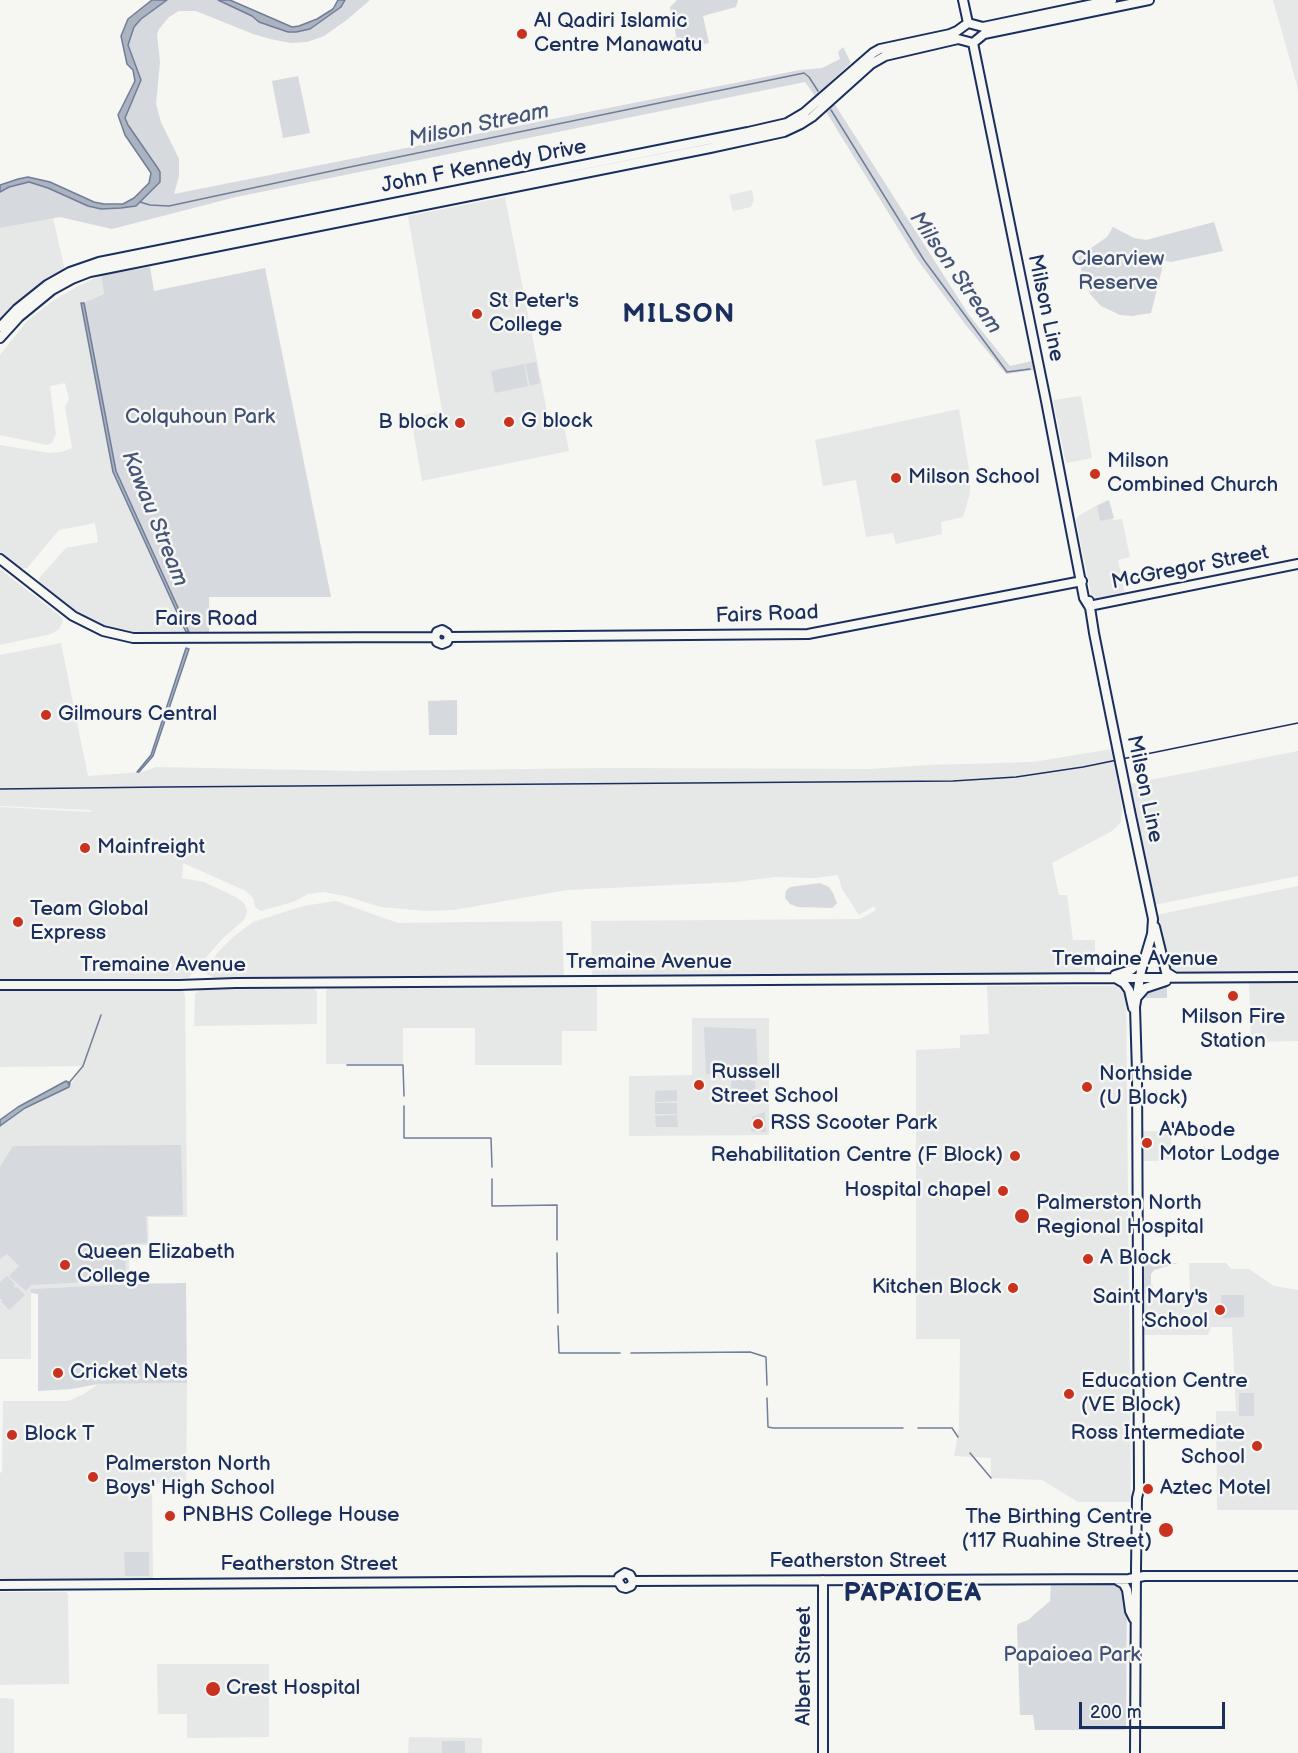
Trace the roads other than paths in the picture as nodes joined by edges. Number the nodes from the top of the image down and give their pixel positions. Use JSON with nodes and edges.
{"nodes":[{"id":1,"x":963,"y":0,"type":"edge"},
{"id":2,"x":1112,"y":0,"type":"edge"},
{"id":3,"x":1149,"y":0,"type":"edge"},
{"id":4,"x":977,"y":25,"type":"junction"},
{"id":5,"x":964,"y":26,"type":"junction"},
{"id":6,"x":976,"y":40,"type":"junction"},
{"id":7,"x":964,"y":41,"type":"junction"},
{"id":8,"x":643,"y":157,"type":"junction"},
{"id":9,"x":5,"y":325,"type":"edge"},
{"id":10,"x":0,"y":338,"type":"edge"},
{"id":11,"x":0,"y":559,"type":"edge"},
{"id":12,"x":1298,"y":564,"type":"edge"},
{"id":13,"x":1082,"y":581,"type":"junction"},
{"id":14,"x":1067,"y":583,"type":"junction"},
{"id":15,"x":1084,"y":598,"type":"junction"},
{"id":16,"x":1089,"y":606,"type":"junction"},
{"id":17,"x":1153,"y":919,"type":"junction"},
{"id":18,"x":1147,"y":953,"type":"junction"},
{"id":19,"x":1298,"y":977,"type":"edge"},
{"id":20,"x":1095,"y":978,"type":"junction"},
{"id":21,"x":1111,"y":978,"type":"junction"},
{"id":22,"x":1140,"y":978,"type":"junction"},
{"id":23,"x":1179,"y":978,"type":"junction"},
{"id":24,"x":0,"y":985,"type":"edge"},
{"id":25,"x":1137,"y":997,"type":"junction"},
{"id":26,"x":1135,"y":1018,"type":"junction"},
{"id":27,"x":1298,"y":1576,"type":"edge"},
{"id":28,"x":1136,"y":1577,"type":"junction"},
{"id":29,"x":1112,"y":1579,"type":"junction"},
{"id":30,"x":823,"y":1580,"type":"junction"},
{"id":31,"x":0,"y":1585,"type":"edge"},
{"id":32,"x":1135,"y":1622,"type":"junction"},
{"id":33,"x":824,"y":1753,"type":"edge"},
{"id":34,"x":1135,"y":1753,"type":"edge"}],
"edges":[{"from":1,"to":5,"type":"main road"},
{"from":2,"to":4,"type":"main road"},
{"from":3,"to":6,"type":"main road"},
{"from":4,"to":5,"type":"main road"},
{"from":4,"to":6,"type":"main road"},
{"from":5,"to":7,"type":"main road"},
{"from":5,"to":8,"type":"main road","name":"John F Kennedy Drive"},
{"from":6,"to":7,"type":"main road"},
{"from":6,"to":13,"type":"main road","name":"Milson Line"},
{"from":7,"to":8,"type":"main road","name":"John F Kennedy Drive"},
{"from":8,"to":9,"type":"main road","name":"John F Kennedy Drive"},
{"from":9,"to":10,"type":"main road","name":"John F Kennedy Drive"},
{"from":11,"to":14,"type":"main road","name":"Fairs Road"},
{"from":12,"to":16,"type":"main road","name":"McGregor Street"},
{"from":13,"to":14,"type":"main road","name":"Fairs Road"},
{"from":13,"to":15,"type":"main road","name":"Milson Line"},
{"from":13,"to":16,"type":"main road","name":"Milson Line"},
{"from":14,"to":15,"type":"main road"},
{"from":15,"to":16,"type":"main road","name":"Milson Line"},
{"from":16,"to":17,"type":"main road","name":"Milson Line","bridge":true},
{"from":17,"to":18,"type":"main road","name":"Milson Line"},
{"from":17,"to":23,"type":"main road"},
{"from":18,"to":20,"type":"main road"},
{"from":18,"to":22,"type":"main road","name":"Milson Line"},
{"from":19,"to":23,"type":"main road","name":"Tremaine Avenue"},
{"from":20,"to":21,"type":"main road","name":"Tremaine Avenue"},
{"from":20,"to":24,"type":"main road","name":"Tremaine Avenue"},
{"from":21,"to":22,"type":"main road","name":"Tremaine Avenue"},
{"from":21,"to":26,"type":"main road"},
{"from":22,"to":23,"type":"main road","name":"Tremaine Avenue"},
{"from":22,"to":25,"type":"main road","name":"Milson Line"},
{"from":23,"to":25,"type":"main road"},
{"from":25,"to":26,"type":"main road","name":"Milson Line"},
{"from":26,"to":28,"type":"main road"},
{"from":27,"to":28,"type":"main road","name":"Featherston Street"},
{"from":28,"to":29,"type":"main road","name":"Featherston Street"},
{"from":28,"to":32,"type":"main road"},
{"from":29,"to":30,"type":"main road","name":"Featherston Street"},
{"from":29,"to":32,"type":"main road"},
{"from":30,"to":31,"type":"main road","name":"Featherston Street"},
{"from":30,"to":33,"type":"main road","name":"Albert Street"},
{"from":32,"to":34,"type":"main road"}]}
